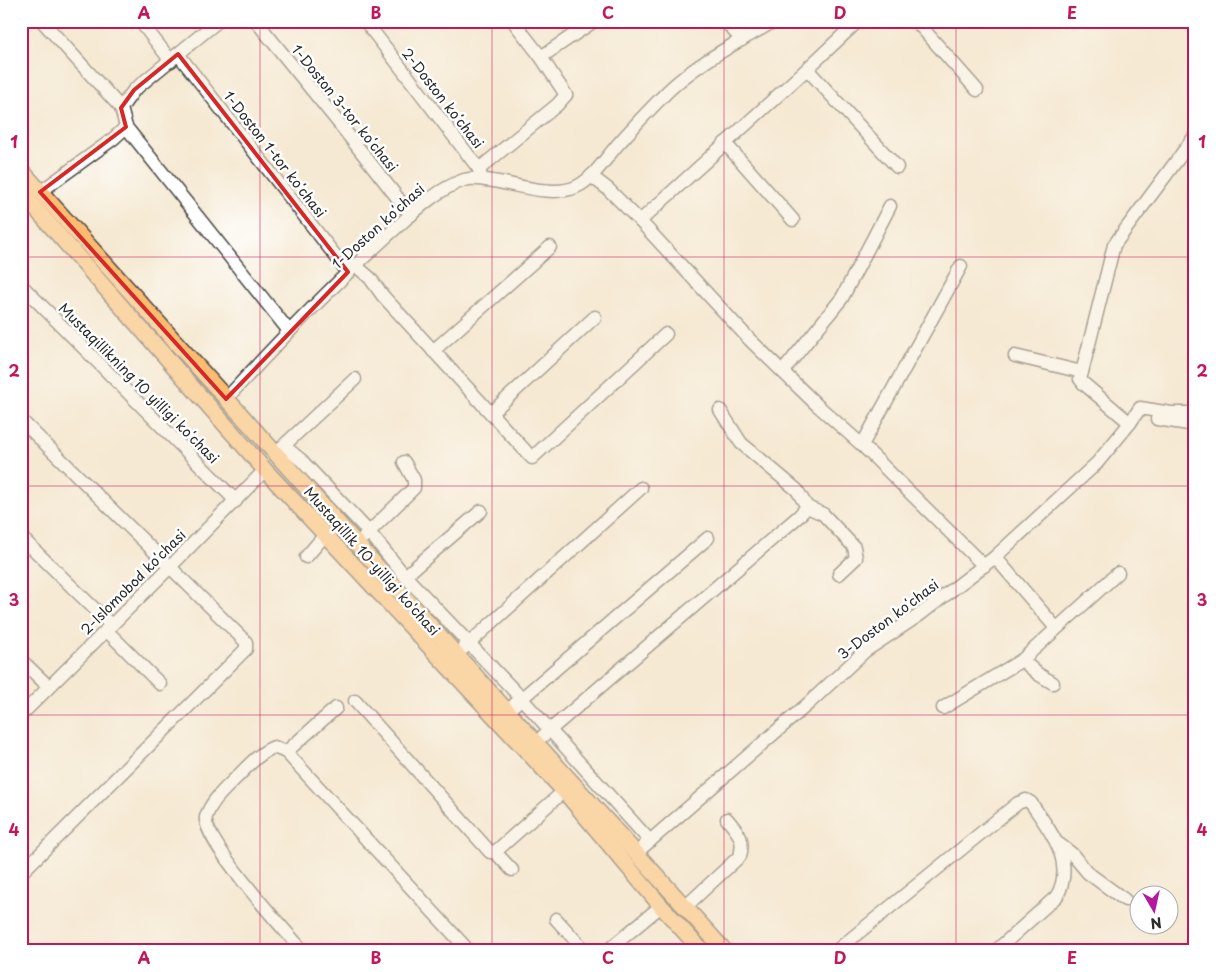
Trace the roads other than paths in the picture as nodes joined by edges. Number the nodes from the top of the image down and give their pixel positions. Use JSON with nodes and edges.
{"nodes":[{"id":1,"x":42,"y":21,"type":"edge"},
{"id":2,"x":140,"y":21,"type":"edge"},
{"id":3,"x":218,"y":21,"type":"edge"},
{"id":4,"x":256,"y":21,"type":"edge"},
{"id":5,"x":365,"y":21,"type":"edge"},
{"id":6,"x":513,"y":21,"type":"edge"},
{"id":7,"x":594,"y":21,"type":"edge"},
{"id":8,"x":725,"y":21,"type":"edge"},
{"id":9,"x":774,"y":21,"type":"edge"},
{"id":10,"x":858,"y":21,"type":"edge"},
{"id":11,"x":916,"y":21,"type":"edge"},
{"id":12,"x":742,"y":40,"type":"junction"},
{"id":13,"x":541,"y":57,"type":"junction"},
{"id":14,"x":175,"y":58,"type":"junction"},
{"id":15,"x":808,"y":69,"type":"junction"},
{"id":16,"x":976,"y":90,"type":"dead end"},
{"id":17,"x":121,"y":108,"type":"junction"},
{"id":18,"x":126,"y":127,"type":"junction"},
{"id":19,"x":1195,"y":136,"type":"edge"},
{"id":20,"x":725,"y":143,"type":"junction"},
{"id":21,"x":897,"y":167,"type":"dead end"},
{"id":22,"x":21,"y":170,"type":"edge"},
{"id":23,"x":480,"y":174,"type":"junction"},
{"id":24,"x":590,"y":176,"type":"junction"},
{"id":25,"x":40,"y":192,"type":"junction"},
{"id":26,"x":23,"y":194,"type":"edge"},
{"id":27,"x":890,"y":206,"type":"dead end"},
{"id":28,"x":411,"y":215,"type":"junction"},
{"id":29,"x":793,"y":220,"type":"dead end"},
{"id":30,"x":640,"y":221,"type":"junction"},
{"id":31,"x":550,"y":247,"type":"dead end"},
{"id":32,"x":961,"y":266,"type":"dead end"},
{"id":33,"x":352,"y":268,"type":"junction"},
{"id":34,"x":21,"y":285,"type":"edge"},
{"id":35,"x":595,"y":317,"type":"dead end"},
{"id":36,"x":289,"y":331,"type":"junction"},
{"id":37,"x":666,"y":334,"type":"dead end"},
{"id":38,"x":433,"y":351,"type":"junction"},
{"id":39,"x":1015,"y":356,"type":"dead end"},
{"id":40,"x":783,"y":371,"type":"junction"},
{"id":41,"x":1082,"y":372,"type":"junction"},
{"id":42,"x":355,"y":379,"type":"dead end"},
{"id":43,"x":226,"y":399,"type":"junction"},
{"id":44,"x":720,"y":410,"type":"dead end"},
{"id":45,"x":491,"y":413,"type":"junction"},
{"id":46,"x":1195,"y":413,"type":"edge"},
{"id":47,"x":1132,"y":419,"type":"junction"},
{"id":48,"x":21,"y":420,"type":"edge"},
{"id":49,"x":1195,"y":426,"type":"edge"},
{"id":50,"x":862,"y":445,"type":"junction"},
{"id":51,"x":280,"y":450,"type":"junction"},
{"id":52,"x":404,"y":462,"type":"dead end"},
{"id":53,"x":265,"y":470,"type":"junction"},
{"id":54,"x":641,"y":488,"type":"dead end"},
{"id":55,"x":236,"y":501,"type":"junction"},
{"id":56,"x":807,"y":507,"type":"junction"},
{"id":57,"x":481,"y":511,"type":"dead end"},
{"id":58,"x":369,"y":532,"type":"junction"},
{"id":59,"x":325,"y":535,"type":"junction"},
{"id":60,"x":21,"y":537,"type":"edge"},
{"id":61,"x":708,"y":538,"type":"dead end"},
{"id":62,"x":357,"y":544,"type":"junction"},
{"id":63,"x":306,"y":557,"type":"dead end"},
{"id":64,"x":995,"y":558,"type":"junction"},
{"id":65,"x":984,"y":566,"type":"junction"},
{"id":66,"x":170,"y":567,"type":"junction"},
{"id":67,"x":1118,"y":573,"type":"dead end"},
{"id":68,"x":839,"y":574,"type":"dead end"},
{"id":69,"x":406,"y":576,"type":"junction"},
{"id":70,"x":109,"y":628,"type":"junction"},
{"id":71,"x":1056,"y":628,"type":"junction"},
{"id":72,"x":469,"y":644,"type":"junction"},
{"id":73,"x":456,"y":655,"type":"junction"},
{"id":74,"x":21,"y":660,"type":"edge"},
{"id":75,"x":1022,"y":660,"type":"junction"},
{"id":76,"x":1053,"y":683,"type":"dead end"},
{"id":77,"x":160,"y":684,"type":"dead end"},
{"id":78,"x":49,"y":687,"type":"junction"},
{"id":79,"x":522,"y":699,"type":"junction"},
{"id":80,"x":355,"y":701,"type":"dead end"},
{"id":81,"x":336,"y":708,"type":"dead end"},
{"id":82,"x":943,"y":708,"type":"dead end"},
{"id":83,"x":507,"y":711,"type":"junction"},
{"id":84,"x":21,"y":714,"type":"edge"},
{"id":85,"x":549,"y":730,"type":"junction"},
{"id":86,"x":535,"y":742,"type":"junction"},
{"id":87,"x":286,"y":752,"type":"junction"},
{"id":88,"x":564,"y":791,"type":"junction"},
{"id":89,"x":726,"y":819,"type":"dead end"},
{"id":90,"x":650,"y":841,"type":"junction"},
{"id":91,"x":1059,"y":844,"type":"junction"},
{"id":92,"x":495,"y":852,"type":"junction"},
{"id":93,"x":636,"y":854,"type":"junction"},
{"id":94,"x":512,"y":870,"type":"dead end"},
{"id":95,"x":21,"y":873,"type":"edge"},
{"id":96,"x":1125,"y":900,"type":"dead end"},
{"id":97,"x":661,"y":906,"type":"junction"},
{"id":98,"x":685,"y":907,"type":"junction"},
{"id":99,"x":556,"y":919,"type":"dead end"},
{"id":100,"x":998,"y":948,"type":"dead end"},
{"id":101,"x":296,"y":949,"type":"edge"},
{"id":102,"x":469,"y":951,"type":"edge"},
{"id":103,"x":585,"y":951,"type":"edge"},
{"id":104,"x":607,"y":951,"type":"edge"},
{"id":105,"x":702,"y":951,"type":"edge"},
{"id":106,"x":725,"y":951,"type":"edge"},
{"id":107,"x":836,"y":951,"type":"edge"}],
"edges":[{"from":1,"to":17,"type":"street"},
{"from":2,"to":14,"type":"street","name":"1-Doston 1-tor koʻchasi"},
{"from":3,"to":14,"type":"street"},
{"from":4,"to":28,"type":"street","name":"1-Doston 3-tor koʻchasi"},
{"from":5,"to":23,"type":"street","name":"2-Doston koʻchasi"},
{"from":6,"to":13,"type":"street","name":"2-Doston koʻchasi"},
{"from":7,"to":13,"type":"street"},
{"from":8,"to":12,"type":"street"},
{"from":9,"to":12,"type":"street","name":"1-Doston koʻchasi"},
{"from":10,"to":15,"type":"street"},
{"from":11,"to":16,"type":"street"},
{"from":12,"to":24,"type":"street","name":"1-Doston koʻchasi"},
{"from":13,"to":23,"type":"street","name":"2-Doston koʻchasi"},
{"from":14,"to":17,"type":"street"},
{"from":14,"to":33,"type":"street","name":"1-Doston 1-tor koʻchasi"},
{"from":15,"to":20,"type":"street"},
{"from":15,"to":21,"type":"street"},
{"from":17,"to":18,"type":"street"},
{"from":18,"to":25,"type":"street"},
{"from":18,"to":36,"type":"street"},
{"from":19,"to":41,"type":"street"},
{"from":20,"to":29,"type":"street"},
{"from":20,"to":30,"type":"street"},
{"from":22,"to":25,"type":"main road","name":"Mustaqillik 10-yilligi ko'chasi"},
{"from":23,"to":24,"type":"street","name":"1-Doston koʻchasi"},
{"from":23,"to":28,"type":"street","name":"1-Doston koʻchasi"},
{"from":24,"to":30,"type":"street"},
{"from":25,"to":26,"type":"main road"},
{"from":25,"to":43,"type":"main road","name":"Mustaqillik 10-yilligi ko'chasi"},
{"from":26,"to":53,"type":"main road","name":"Mustaqillik 10-yilligi ko'chasi"},
{"from":27,"to":40,"type":"street"},
{"from":28,"to":33,"type":"street","name":"1-Doston koʻchasi"},
{"from":30,"to":40,"type":"street"},
{"from":31,"to":38,"type":"street"},
{"from":32,"to":50,"type":"street"},
{"from":33,"to":36,"type":"street","name":"1-Doston koʻchasi"},
{"from":33,"to":38,"type":"street","name":"1-Doston 1-tor koʻchasi"},
{"from":34,"to":55,"type":"street","name":"Mustaqillikning 10 yilligi koʻchasi"},
{"from":35,"to":45,"type":"street"},
{"from":36,"to":43,"type":"street","name":"1-Doston koʻchasi"},
{"from":37,"to":45,"type":"street","name":"1-Doston 1-tor koʻchasi"},
{"from":38,"to":45,"type":"street","name":"1-Doston 1-tor koʻchasi"},
{"from":39,"to":41,"type":"street"},
{"from":40,"to":50,"type":"street"},
{"from":41,"to":47,"type":"street"},
{"from":42,"to":51,"type":"street"},
{"from":43,"to":51,"type":"main road","name":"Mustaqillik 10-yilligi ko'chasi"},
{"from":44,"to":56,"type":"street"},
{"from":46,"to":47,"type":"street"},
{"from":47,"to":49,"type":"street"},
{"from":47,"to":64,"type":"street","name":"3-Doston koʻchasi"},
{"from":48,"to":66,"type":"street"},
{"from":50,"to":65,"type":"street"},
{"from":51,"to":58,"type":"street"},
{"from":51,"to":62,"type":"main road","name":"Mustaqillik 10-yilligi ko'chasi"},
{"from":52,"to":58,"type":"street"},
{"from":53,"to":55,"type":"street","name":"2-Islomobod koʻchasi"},
{"from":53,"to":59,"type":"main road","name":"Mustaqillik 10-yilligi ko'chasi"},
{"from":54,"to":72,"type":"street"},
{"from":55,"to":66,"type":"street","name":"2-Islomobod koʻchasi"},
{"from":56,"to":68,"type":"street"},
{"from":56,"to":85,"type":"street"},
{"from":57,"to":69,"type":"street"},
{"from":58,"to":62,"type":"street"},
{"from":58,"to":69,"type":"street"},
{"from":59,"to":63,"type":"street"},
{"from":59,"to":88,"type":"main road","name":"Mustaqillik 10-yilligi ko'chasi"},
{"from":60,"to":70,"type":"street"},
{"from":61,"to":79,"type":"street"},
{"from":62,"to":73,"type":"main road","name":"Mustaqillik 10-yilligi ko'chasi"},
{"from":64,"to":65,"type":"street","name":"3-Doston koʻchasi"},
{"from":64,"to":71,"type":"street"},
{"from":65,"to":90,"type":"street","name":"3-Doston koʻchasi"},
{"from":66,"to":70,"type":"street","name":"2-Islomobod koʻchasi"},
{"from":66,"to":95,"type":"street"},
{"from":67,"to":71,"type":"street"},
{"from":69,"to":72,"type":"street"},
{"from":70,"to":77,"type":"street"},
{"from":70,"to":78,"type":"street","name":"2-Islomobod koʻchasi"},
{"from":71,"to":75,"type":"street"},
{"from":72,"to":73,"type":"street"},
{"from":72,"to":79,"type":"street"},
{"from":73,"to":83,"type":"main road","name":"Mustaqillik 10-yilligi ko'chasi"},
{"from":74,"to":78,"type":"street"},
{"from":75,"to":76,"type":"street"},
{"from":75,"to":82,"type":"street"},
{"from":78,"to":84,"type":"street","name":"2-Islomobod koʻchasi"},
{"from":79,"to":83,"type":"street"},
{"from":79,"to":85,"type":"street"},
{"from":80,"to":92,"type":"street"},
{"from":81,"to":87,"type":"street"},
{"from":83,"to":86,"type":"main road","name":"Mustaqillik 10-yilligi ko'chasi"},
{"from":85,"to":86,"type":"street"},
{"from":85,"to":90,"type":"street"},
{"from":86,"to":93,"type":"main road","name":"Mustaqillik 10-yilligi ko'chasi"},
{"from":87,"to":101,"type":"street"},
{"from":87,"to":102,"type":"street"},
{"from":88,"to":92,"type":"street"},
{"from":88,"to":97,"type":"main road","name":"Mustaqillik 10-yilligi ko'chasi"},
{"from":89,"to":98,"type":"street"},
{"from":90,"to":93,"type":"street","name":"3-Doston koʻchasi"},
{"from":91,"to":96,"type":"street"},
{"from":91,"to":100,"type":"street"},
{"from":91,"to":107,"type":"street"},
{"from":92,"to":94,"type":"street"},
{"from":93,"to":98,"type":"main road","name":"Mustaqillik 10-yilligi ko'chasi"},
{"from":97,"to":104,"type":"street"},
{"from":97,"to":105,"type":"main road","name":"Mustaqillik 10-yilligi ko'chasi"},
{"from":98,"to":106,"type":"main road","name":"Mustaqillik 10-yilligi ko'chasi"},
{"from":99,"to":103,"type":"street"}]}
